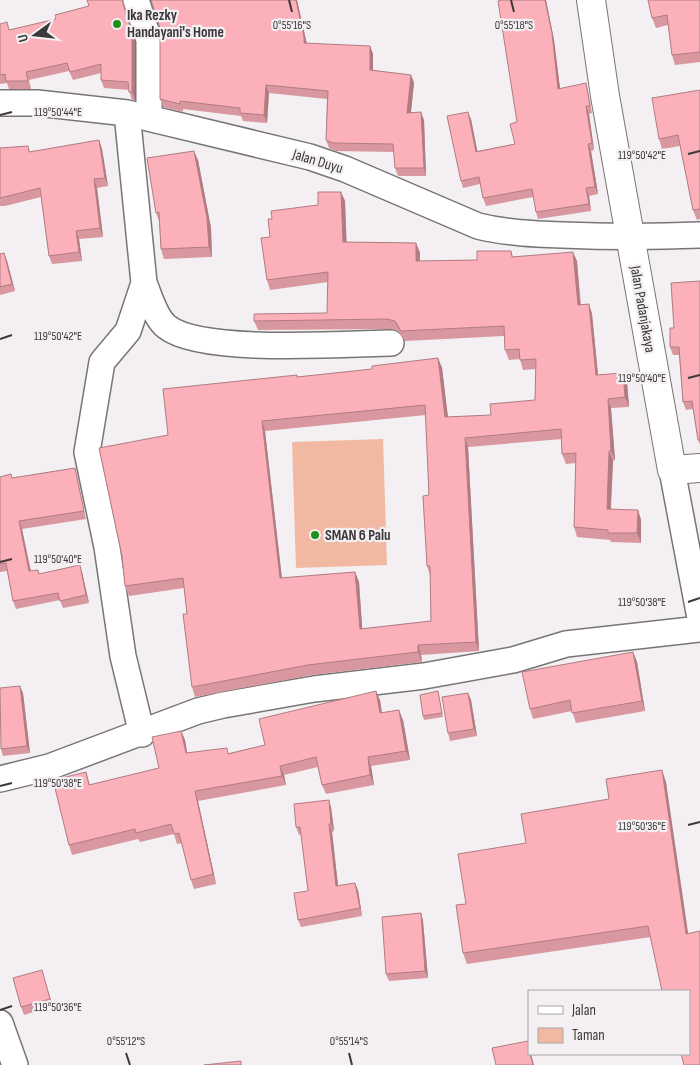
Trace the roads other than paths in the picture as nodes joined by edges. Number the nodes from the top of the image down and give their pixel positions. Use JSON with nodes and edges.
{"nodes":[{"id":1,"x":136,"y":0,"type":"edge"},
{"id":2,"x":591,"y":0,"type":"edge"},
{"id":3,"x":0,"y":103,"type":"edge"},
{"id":4,"x":138,"y":116,"type":"junction"},
{"id":5,"x":700,"y":234,"type":"edge"},
{"id":6,"x":630,"y":238,"type":"junction"},
{"id":7,"x":144,"y":283,"type":"junction"},
{"id":8,"x":391,"y":343,"type":"dead end"},
{"id":9,"x":700,"y":468,"type":"edge"},
{"id":10,"x":672,"y":470,"type":"junction"},
{"id":11,"x":700,"y":618,"type":"edge"},
{"id":12,"x":700,"y":630,"type":"edge"},
{"id":13,"x":142,"y":734,"type":"junction"},
{"id":14,"x":0,"y":779,"type":"edge"},
{"id":15,"x":0,"y":1023,"type":"edge"},
{"id":16,"x":15,"y":1065,"type":"edge"}],
"edges":[{"from":1,"to":4,"type":"street"},
{"from":2,"to":6,"type":"street","name":"Jalan Padanjakaya"},
{"from":3,"to":4,"type":"street","name":"Jalan Duyu"},
{"from":4,"to":6,"type":"street","name":"Jalan Duyu"},
{"from":4,"to":7,"type":"street"},
{"from":5,"to":6,"type":"street","name":"Jalan Duyu"},
{"from":6,"to":10,"type":"street","name":"Jalan Padanjakaya"},
{"from":7,"to":8,"type":"street"},
{"from":7,"to":13,"type":"street"},
{"from":9,"to":10,"type":"street"},
{"from":10,"to":11,"type":"street","name":"Jalan Padanjakaya"},
{"from":12,"to":13,"type":"street"},
{"from":13,"to":14,"type":"street"},
{"from":15,"to":16,"type":"street"}]}
